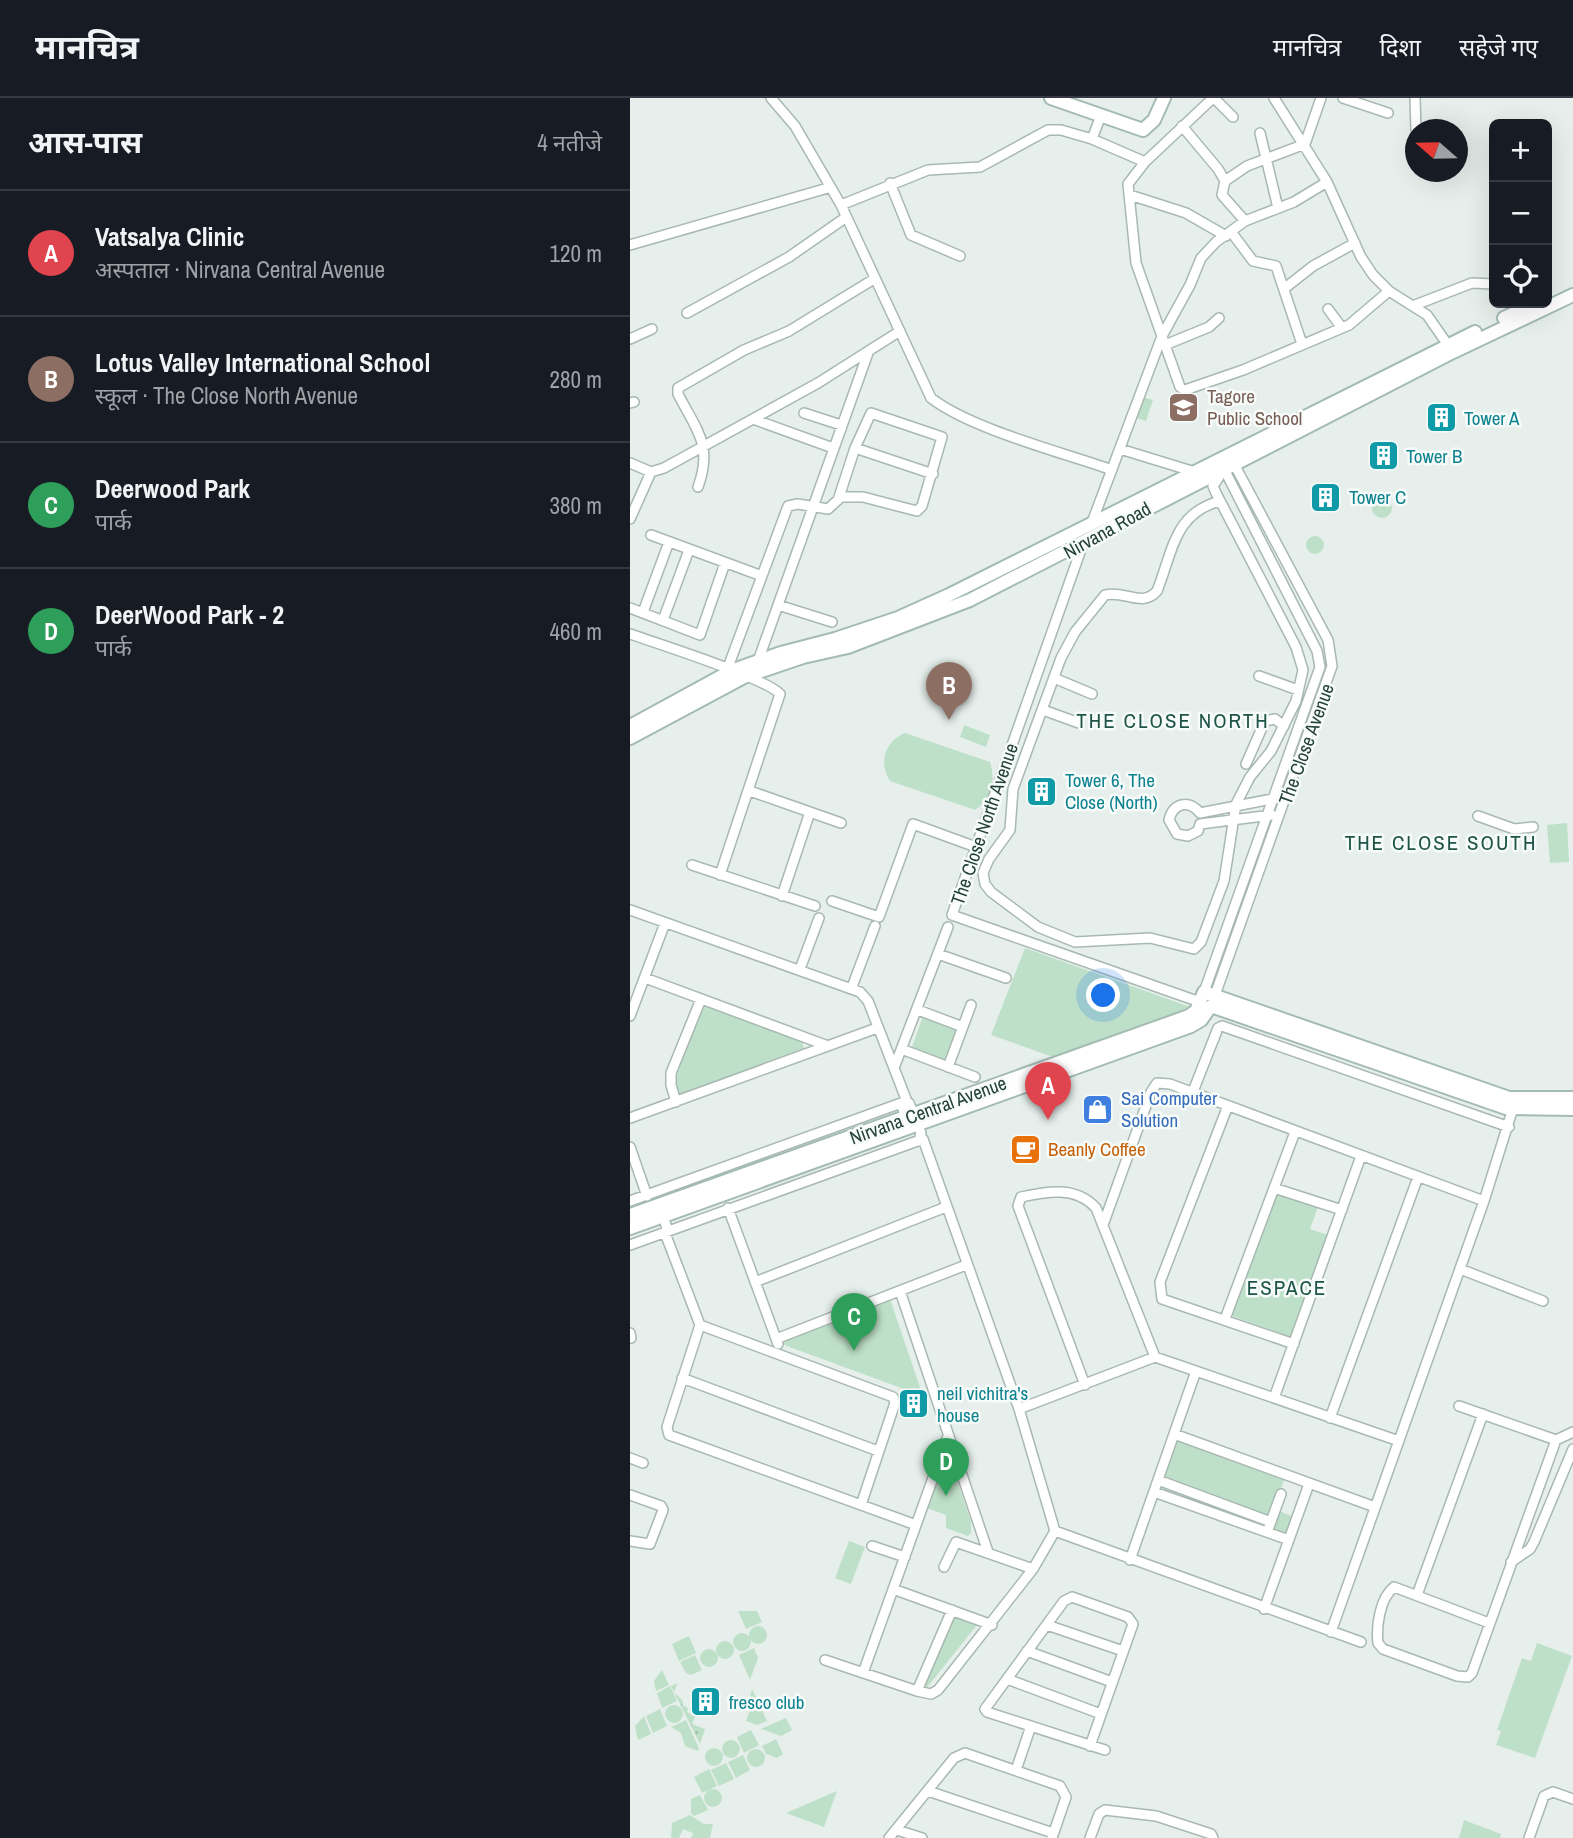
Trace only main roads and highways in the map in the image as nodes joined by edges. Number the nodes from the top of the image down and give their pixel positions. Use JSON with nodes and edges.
{"nodes":[{"id":1,"x":1054,"y":98,"type":"edge"},
{"id":2,"x":1164,"y":98,"type":"edge"},
{"id":3,"x":1573,"y":286,"type":"edge"},
{"id":4,"x":1573,"y":295,"type":"edge"},
{"id":5,"x":1552,"y":296,"type":"edge"},
{"id":6,"x":1526,"y":308,"type":"edge"},
{"id":7,"x":1451,"y":348,"type":"junction"},
{"id":8,"x":1224,"y":464,"type":"junction"},
{"id":9,"x":630,"y":726,"type":"edge"},
{"id":10,"x":630,"y":738,"type":"edge"},
{"id":11,"x":1573,"y":1098,"type":"edge"},
{"id":12,"x":1519,"y":1104,"type":"junction"},
{"id":13,"x":1573,"y":1109,"type":"edge"},
{"id":14,"x":655,"y":1209,"type":"junction"},
{"id":15,"x":630,"y":1215,"type":"edge"},
{"id":16,"x":630,"y":1228,"type":"edge"}],
"edges":[{"from":1,"to":2,"type":"main road"},
{"from":3,"to":5,"type":"main road"},
{"from":4,"to":7,"type":"main road","name":"Nirvana Road"},
{"from":6,"to":7,"type":"main road","name":"Nirvana Road"},
{"from":7,"to":8,"type":"main road","name":"Nirvana Road"},
{"from":8,"to":9,"type":"main road","name":"Nirvana Road"},
{"from":8,"to":10,"type":"main road","name":"Nirvana Road"},
{"from":11,"to":12,"type":"main road"},
{"from":12,"to":13,"type":"main road"},
{"from":12,"to":14,"type":"main road","name":"Nirvana Central Avenue"},
{"from":14,"to":15,"type":"main road","name":"Nirvana Central Avenue"},
{"from":14,"to":16,"type":"main road","name":"Nirvana Central Avenue"}]}
